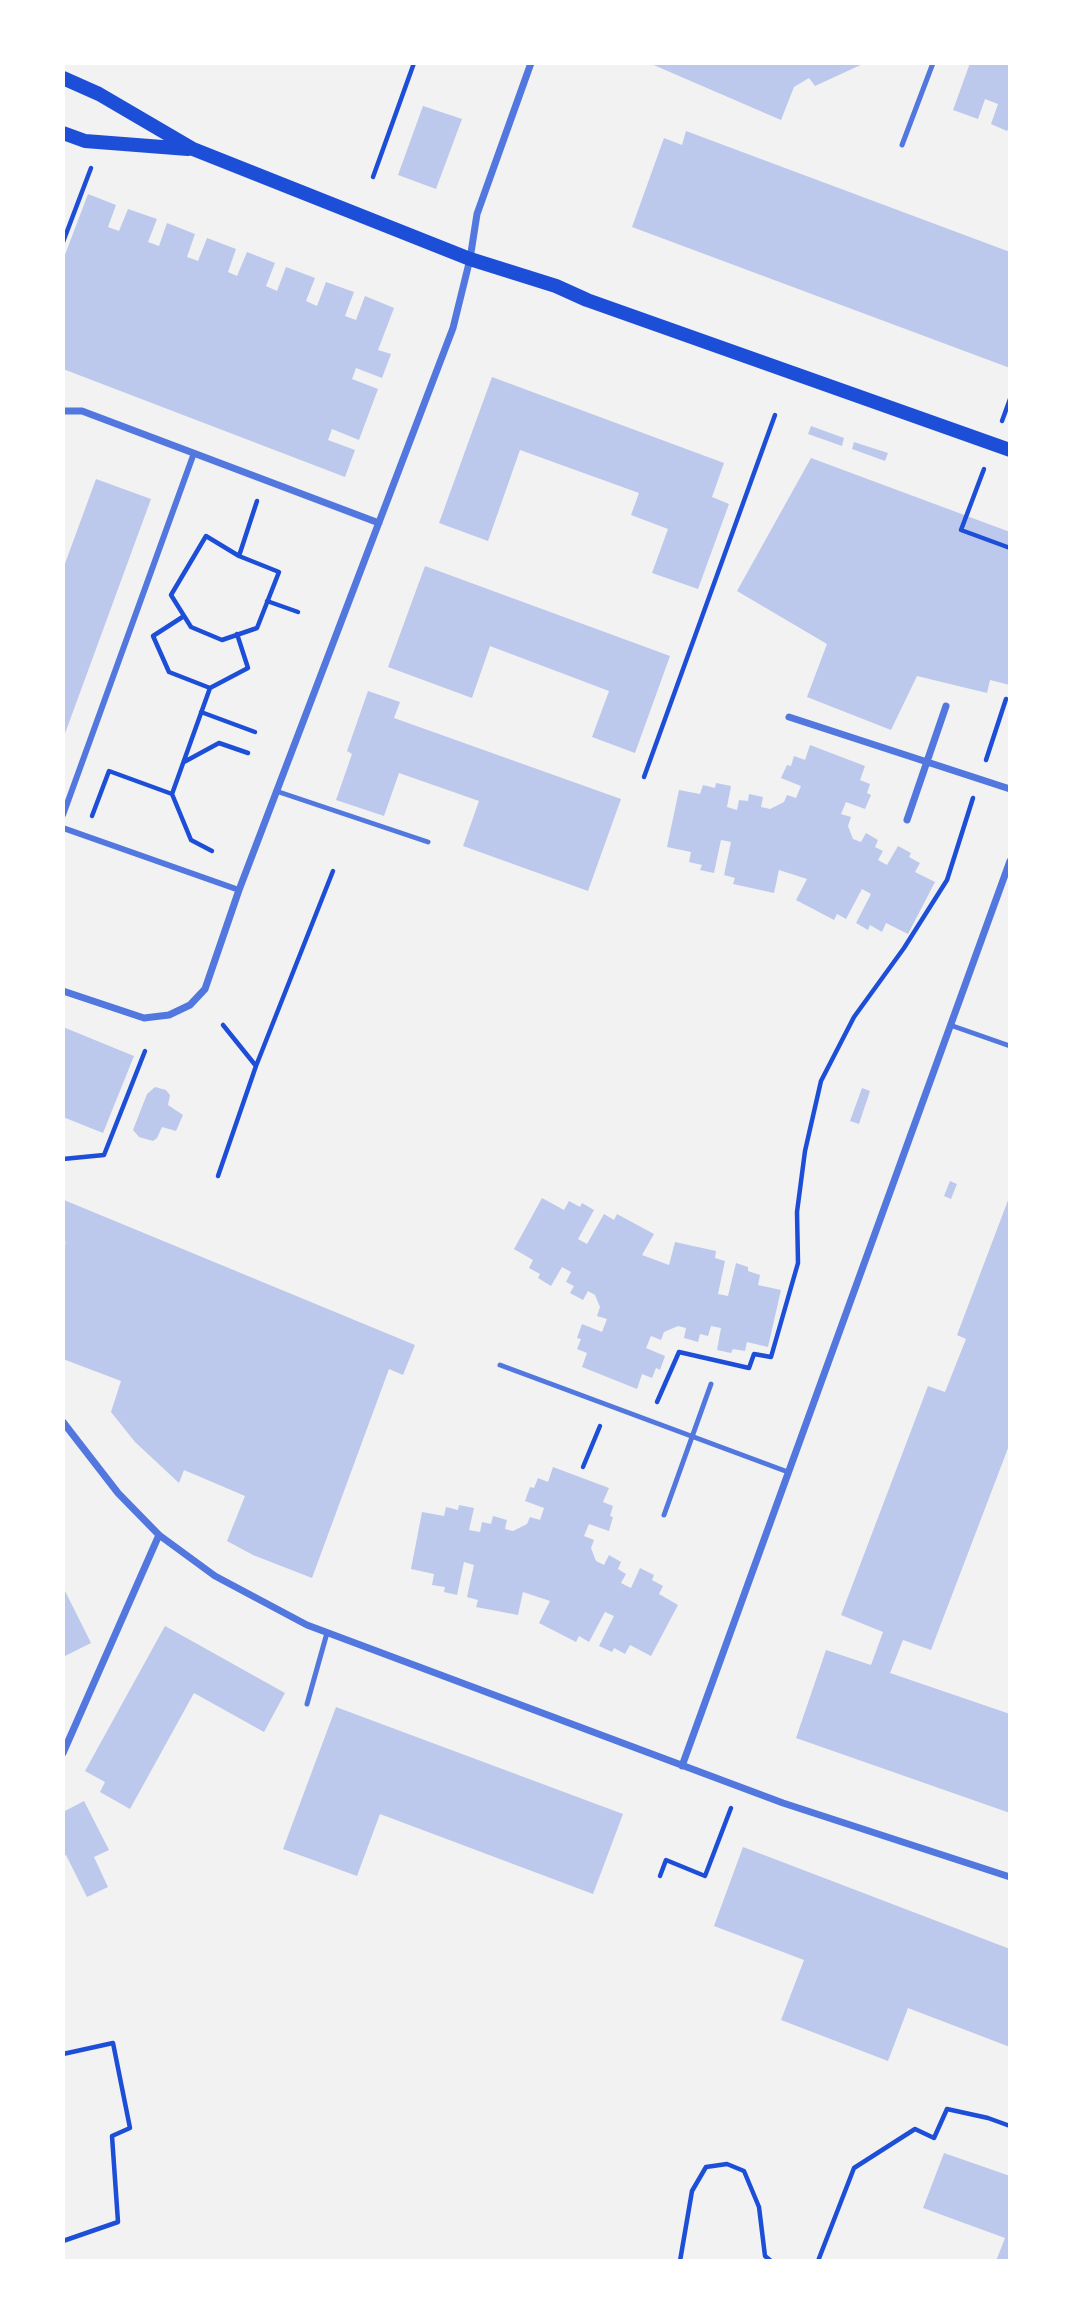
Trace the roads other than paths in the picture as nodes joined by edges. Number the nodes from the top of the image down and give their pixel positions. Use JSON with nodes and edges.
{"nodes":[{"id":1,"x":531,"y":63,"type":"edge"},
{"id":2,"x":933,"y":63,"type":"edge"},
{"id":3,"x":63,"y":78,"type":"edge"},
{"id":4,"x":63,"y":133,"type":"edge"},
{"id":5,"x":902,"y":145,"type":"dead end"},
{"id":6,"x":193,"y":149,"type":"junction"},
{"id":7,"x":470,"y":259,"type":"junction"},
{"id":8,"x":63,"y":411,"type":"edge"},
{"id":9,"x":1010,"y":450,"type":"edge"},
{"id":10,"x":194,"y":453,"type":"junction"},
{"id":11,"x":379,"y":523,"type":"junction"},
{"id":12,"x":946,"y":706,"type":"dead end"},
{"id":13,"x":789,"y":717,"type":"dead end"},
{"id":14,"x":927,"y":762,"type":"junction"},
{"id":15,"x":1010,"y":789,"type":"edge"},
{"id":16,"x":276,"y":791,"type":"junction"},
{"id":17,"x":63,"y":815,"type":"edge"},
{"id":18,"x":907,"y":820,"type":"dead end"},
{"id":19,"x":63,"y":828,"type":"edge"},
{"id":20,"x":428,"y":842,"type":"dead end"},
{"id":21,"x":1010,"y":861,"type":"edge"},
{"id":22,"x":239,"y":890,"type":"junction"},
{"id":23,"x":63,"y":991,"type":"edge"},
{"id":24,"x":950,"y":1025,"type":"junction"},
{"id":25,"x":1010,"y":1046,"type":"edge"},
{"id":26,"x":500,"y":1365,"type":"dead end"},
{"id":27,"x":711,"y":1384,"type":"dead end"},
{"id":28,"x":63,"y":1422,"type":"edge"},
{"id":29,"x":692,"y":1436,"type":"junction"},
{"id":30,"x":789,"y":1472,"type":"junction"},
{"id":31,"x":664,"y":1515,"type":"dead end"},
{"id":32,"x":159,"y":1535,"type":"junction"},
{"id":33,"x":327,"y":1633,"type":"junction"},
{"id":34,"x":307,"y":1704,"type":"dead end"},
{"id":35,"x":63,"y":1753,"type":"edge"},
{"id":36,"x":682,"y":1766,"type":"junction"},
{"id":37,"x":1010,"y":1877,"type":"edge"}],
"edges":[{"from":1,"to":7,"type":"street"},
{"from":2,"to":5,"type":"lane"},
{"from":3,"to":6,"type":"main road"},
{"from":4,"to":6,"type":"main road"},
{"from":6,"to":7,"type":"main road"},
{"from":7,"to":9,"type":"main road"},
{"from":7,"to":11,"type":"street"},
{"from":8,"to":10,"type":"street"},
{"from":10,"to":11,"type":"street"},
{"from":10,"to":17,"type":"street"},
{"from":11,"to":16,"type":"street"},
{"from":12,"to":14,"type":"street"},
{"from":13,"to":14,"type":"street"},
{"from":14,"to":15,"type":"street"},
{"from":14,"to":18,"type":"street"},
{"from":16,"to":20,"type":"lane"},
{"from":16,"to":22,"type":"street"},
{"from":19,"to":22,"type":"street"},
{"from":21,"to":24,"type":"street"},
{"from":22,"to":23,"type":"street"},
{"from":24,"to":25,"type":"lane"},
{"from":24,"to":30,"type":"street"},
{"from":26,"to":29,"type":"lane"},
{"from":27,"to":29,"type":"lane"},
{"from":28,"to":32,"type":"street"},
{"from":29,"to":30,"type":"lane"},
{"from":29,"to":31,"type":"lane"},
{"from":30,"to":36,"type":"street"},
{"from":32,"to":33,"type":"street"},
{"from":32,"to":35,"type":"street"},
{"from":33,"to":34,"type":"lane"},
{"from":33,"to":36,"type":"street"},
{"from":36,"to":37,"type":"street"}]}
